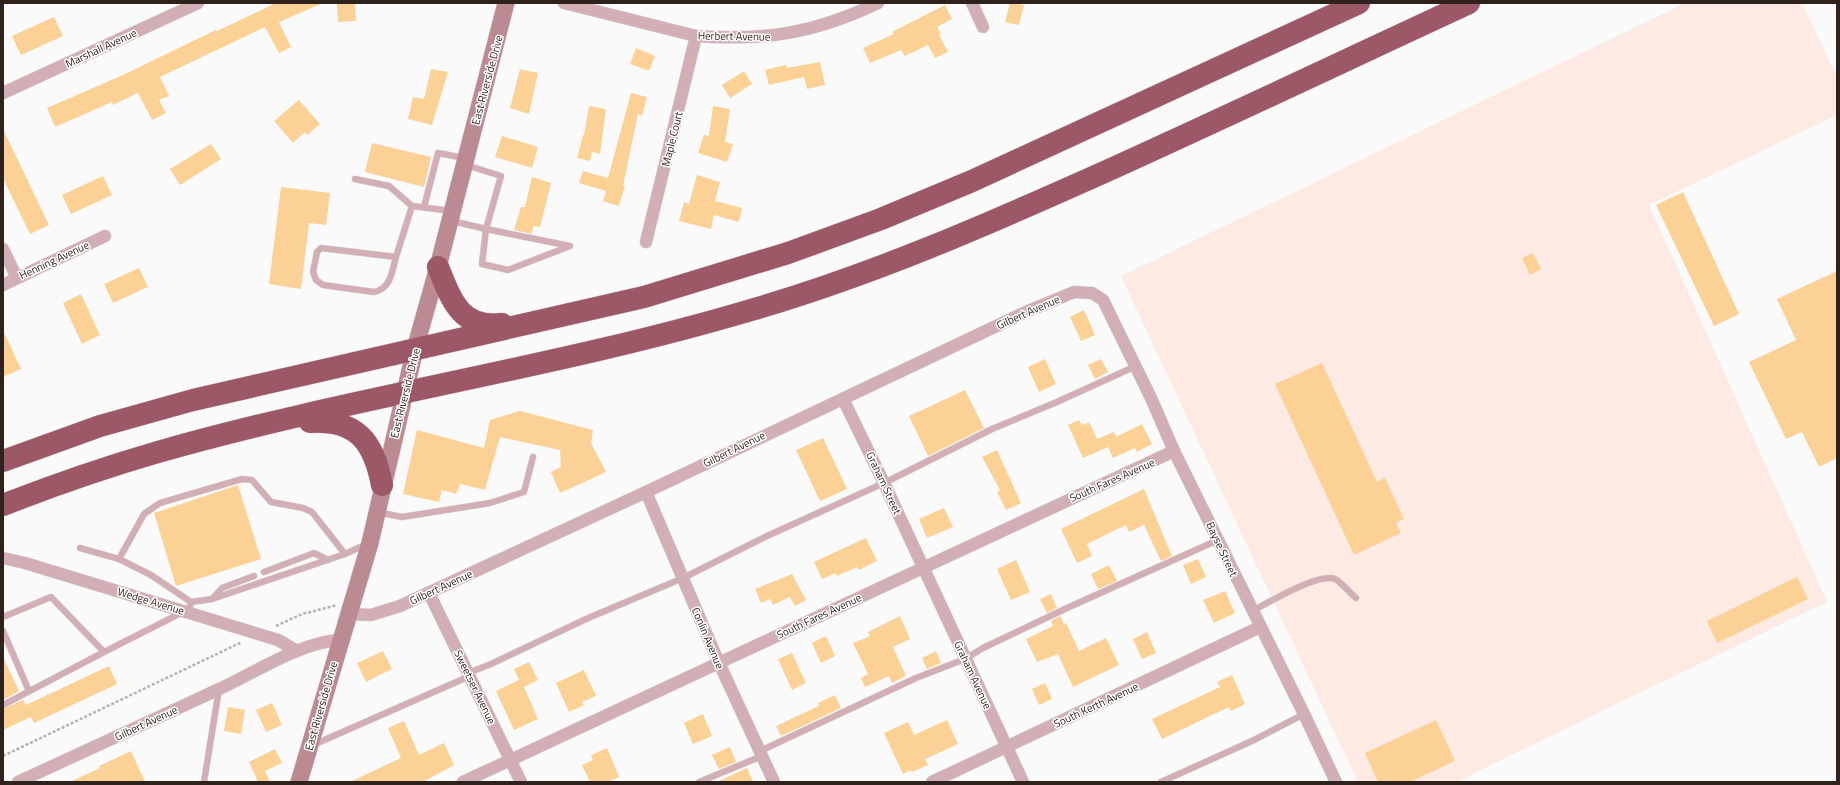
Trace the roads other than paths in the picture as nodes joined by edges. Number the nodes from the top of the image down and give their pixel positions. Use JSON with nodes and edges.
{"nodes":[{"id":1,"x":198,"y":3,"type":"edge"},
{"id":2,"x":506,"y":3,"type":"edge"},
{"id":3,"x":564,"y":3,"type":"edge"},
{"id":4,"x":878,"y":3,"type":"edge"},
{"id":5,"x":972,"y":3,"type":"edge"},
{"id":6,"x":1355,"y":3,"type":"edge"},
{"id":7,"x":1358,"y":3,"type":"edge"},
{"id":8,"x":1469,"y":3,"type":"edge"},
{"id":9,"x":1332,"y":15,"type":"junction"},
{"id":10,"x":983,"y":27,"type":"dead end"},
{"id":11,"x":696,"y":36,"type":"junction"},
{"id":12,"x":3,"y":94,"type":"edge"},
{"id":13,"x":465,"y":161,"type":"junction"},
{"id":14,"x":355,"y":179,"type":"dead end"},
{"id":15,"x":412,"y":206,"type":"junction"},
{"id":16,"x":424,"y":207,"type":"junction"},
{"id":17,"x":451,"y":216,"type":"junction"},
{"id":18,"x":486,"y":229,"type":"junction"},
{"id":19,"x":105,"y":236,"type":"dead end"},
{"id":20,"x":646,"y":242,"type":"dead end"},
{"id":21,"x":3,"y":249,"type":"edge"},
{"id":22,"x":396,"y":257,"type":"junction"},
{"id":23,"x":438,"y":267,"type":"junction"},
{"id":24,"x":17,"y":278,"type":"junction"},
{"id":25,"x":3,"y":284,"type":"edge"},
{"id":26,"x":1111,"y":315,"type":"joint"},
{"id":27,"x":556,"y":318,"type":"junction"},
{"id":28,"x":415,"y":349,"type":"junction"},
{"id":29,"x":1136,"y":366,"type":"junction"},
{"id":30,"x":404,"y":394,"type":"junction"},
{"id":31,"x":843,"y":399,"type":"junction"},
{"id":32,"x":263,"y":425,"type":"junction"},
{"id":33,"x":1174,"y":451,"type":"junction"},
{"id":34,"x":532,"y":457,"type":"dead end"},
{"id":35,"x":3,"y":461,"type":"edge"},
{"id":36,"x":884,"y":483,"type":"junction"},
{"id":37,"x":382,"y":485,"type":"junction"},
{"id":38,"x":646,"y":492,"type":"junction"},
{"id":39,"x":3,"y":505,"type":"edge"},
{"id":40,"x":376,"y":512,"type":"junction"},
{"id":41,"x":1218,"y":540,"type":"junction"},
{"id":42,"x":370,"y":543,"type":"junction"},
{"id":43,"x":80,"y":548,"type":"dead end"},
{"id":44,"x":345,"y":554,"type":"junction"},
{"id":45,"x":3,"y":558,"type":"edge"},
{"id":46,"x":119,"y":559,"type":"junction"},
{"id":47,"x":328,"y":560,"type":"junction"},
{"id":48,"x":923,"y":569,"type":"junction"},
{"id":49,"x":264,"y":572,"type":"dead end"},
{"id":50,"x":254,"y":576,"type":"dead end"},
{"id":51,"x":684,"y":578,"type":"junction"},
{"id":52,"x":429,"y":593,"type":"junction"},
{"id":53,"x":1356,"y":598,"type":"dead end"},
{"id":54,"x":212,"y":599,"type":"junction"},
{"id":55,"x":188,"y":609,"type":"junction"},
{"id":56,"x":349,"y":609,"type":"junction"},
{"id":57,"x":1252,"y":611,"type":"junction"},
{"id":58,"x":3,"y":617,"type":"edge"},
{"id":59,"x":1260,"y":628,"type":"junction"},
{"id":60,"x":3,"y":631,"type":"edge"},
{"id":61,"x":340,"y":640,"type":"junction"},
{"id":62,"x":297,"y":651,"type":"junction"},
{"id":63,"x":104,"y":652,"type":"junction"},
{"id":64,"x":965,"y":659,"type":"junction"},
{"id":65,"x":719,"y":663,"type":"junction"},
{"id":66,"x":469,"y":675,"type":"junction"},
{"id":67,"x":219,"y":690,"type":"junction"},
{"id":68,"x":29,"y":691,"type":"junction"},
{"id":69,"x":3,"y":704,"type":"edge"},
{"id":70,"x":1304,"y":714,"type":"junction"},
{"id":71,"x":308,"y":747,"type":"junction"},
{"id":72,"x":1007,"y":747,"type":"junction"},
{"id":73,"x":761,"y":754,"type":"junction"},
{"id":74,"x":511,"y":760,"type":"junction"},
{"id":75,"x":18,"y":782,"type":"edge"},
{"id":76,"x":204,"y":782,"type":"edge"},
{"id":77,"x":299,"y":782,"type":"edge"},
{"id":78,"x":463,"y":782,"type":"edge"},
{"id":79,"x":521,"y":782,"type":"edge"},
{"id":80,"x":699,"y":782,"type":"edge"},
{"id":81,"x":774,"y":782,"type":"edge"},
{"id":82,"x":932,"y":782,"type":"edge"},
{"id":83,"x":1022,"y":782,"type":"edge"},
{"id":84,"x":1162,"y":782,"type":"edge"},
{"id":85,"x":1336,"y":782,"type":"edge"}],
"edges":[{"from":1,"to":12,"type":"street","name":"Marshall Avenue"},
{"from":2,"to":13,"type":"street","name":"East Riverside Drive"},
{"from":3,"to":11,"type":"street","name":"Herbert Avenue"},
{"from":4,"to":11,"type":"street","name":"Herbert Avenue"},
{"from":5,"to":10,"type":"street"},
{"from":6,"to":9,"type":"highway"},
{"from":7,"to":9,"type":"highway"},
{"from":8,"to":30,"type":"highway"},
{"from":9,"to":27,"type":"highway"},
{"from":11,"to":20,"type":"street","name":"Maple Court"},
{"from":13,"to":16,"type":"lane"},
{"from":13,"to":17,"type":"street","name":"East Riverside Drive"},
{"from":13,"to":18,"type":"lane"},
{"from":14,"to":15,"type":"lane"},
{"from":15,"to":16,"type":"lane"},
{"from":15,"to":22,"type":"lane"},
{"from":16,"to":17,"type":"lane"},
{"from":17,"to":18,"type":"lane"},
{"from":17,"to":23,"type":"street","name":"East Riverside Drive"},
{"from":18,"to":18,"type":"lane"},
{"from":19,"to":24,"type":"street","name":"Henning Avenue"},
{"from":21,"to":24,"type":"street"},
{"from":22,"to":22,"type":"lane"},
{"from":23,"to":27,"type":"highway"},
{"from":23,"to":28,"type":"street","name":"East Riverside Drive"},
{"from":24,"to":25,"type":"street","name":"Henning Avenue"},
{"from":26,"to":29,"type":"street","name":"Bayse Street"},
{"from":26,"to":31,"type":"street","name":"Gilbert Avenue"},
{"from":27,"to":28,"type":"highway"},
{"from":28,"to":30,"type":"street","name":"East Riverside Drive"},
{"from":28,"to":35,"type":"highway"},
{"from":29,"to":33,"type":"street","name":"Bayse Street"},
{"from":29,"to":36,"type":"lane"},
{"from":30,"to":32,"type":"highway"},
{"from":30,"to":37,"type":"street","name":"East Riverside Drive"},
{"from":31,"to":36,"type":"street","name":"Graham Street"},
{"from":31,"to":38,"type":"street","name":"Gilbert Avenue"},
{"from":32,"to":37,"type":"highway"},
{"from":32,"to":39,"type":"highway"},
{"from":33,"to":41,"type":"street","name":"Bayse Street"},
{"from":33,"to":48,"type":"street","name":"South Fares Avenue"},
{"from":34,"to":40,"type":"lane"},
{"from":36,"to":48,"type":"street","name":"Graham Street"},
{"from":36,"to":51,"type":"lane"},
{"from":37,"to":40,"type":"street","name":"East Riverside Drive"},
{"from":38,"to":51,"type":"street","name":"Conlin Avenue"},
{"from":38,"to":52,"type":"street","name":"Gilbert Avenue"},
{"from":40,"to":42,"type":"street","name":"East Riverside Drive"},
{"from":41,"to":57,"type":"street","name":"Bayse Street"},
{"from":41,"to":64,"type":"lane"},
{"from":42,"to":44,"type":"lane"},
{"from":42,"to":56,"type":"street","name":"East Riverside Drive"},
{"from":43,"to":46,"type":"lane"},
{"from":44,"to":46,"type":"lane"},
{"from":44,"to":47,"type":"lane"},
{"from":45,"to":55,"type":"street","name":"Wedge Avenue"},
{"from":46,"to":55,"type":"lane"},
{"from":47,"to":49,"type":"lane"},
{"from":47,"to":54,"type":"lane"},
{"from":48,"to":64,"type":"street","name":"Graham Avenue"},
{"from":48,"to":65,"type":"street","name":"South Fares Avenue"},
{"from":50,"to":54,"type":"lane"},
{"from":51,"to":65,"type":"street","name":"Conlin Avenue"},
{"from":51,"to":66,"type":"lane"},
{"from":52,"to":56,"type":"street","name":"Gilbert Avenue"},
{"from":52,"to":66,"type":"street","name":"Sweetser Avenue"},
{"from":53,"to":57,"type":"lane"},
{"from":54,"to":55,"type":"lane"},
{"from":55,"to":62,"type":"street","name":"Wedge Avenue"},
{"from":55,"to":63,"type":"lane"},
{"from":56,"to":61,"type":"street","name":"East Riverside Drive"},
{"from":57,"to":59,"type":"street","name":"Bayse Street"},
{"from":58,"to":63,"type":"lane"},
{"from":59,"to":70,"type":"street","name":"Bayse Street"},
{"from":59,"to":72,"type":"street","name":"South Kerth Avenue"},
{"from":60,"to":68,"type":"lane"},
{"from":61,"to":62,"type":"street","name":"Gilbert Avenue"},
{"from":61,"to":71,"type":"street","name":"East Riverside Drive"},
{"from":62,"to":67,"type":"street","name":"Gilbert Avenue"},
{"from":63,"to":68,"type":"lane"},
{"from":64,"to":72,"type":"street","name":"Graham Avenue"},
{"from":64,"to":73,"type":"lane"},
{"from":65,"to":73,"type":"street","name":"Conlin Avenue"},
{"from":65,"to":74,"type":"street","name":"South Fares Avenue"},
{"from":66,"to":71,"type":"lane"},
{"from":66,"to":74,"type":"street","name":"Sweetser Avenue"},
{"from":67,"to":75,"type":"street","name":"Gilbert Avenue"},
{"from":67,"to":76,"type":"lane"},
{"from":68,"to":69,"type":"lane"},
{"from":70,"to":84,"type":"lane"},
{"from":70,"to":85,"type":"street","name":"Bayse Street"},
{"from":71,"to":77,"type":"street","name":"East Riverside Drive"},
{"from":72,"to":82,"type":"street","name":"South Kerth Avenue"},
{"from":72,"to":83,"type":"street","name":"Graham Avenue"},
{"from":73,"to":80,"type":"lane"},
{"from":73,"to":81,"type":"street","name":"Conlin Avenue"},
{"from":74,"to":78,"type":"street","name":"South Fares Avenue"},
{"from":74,"to":79,"type":"street","name":"Sweetser Avenue"}]}
